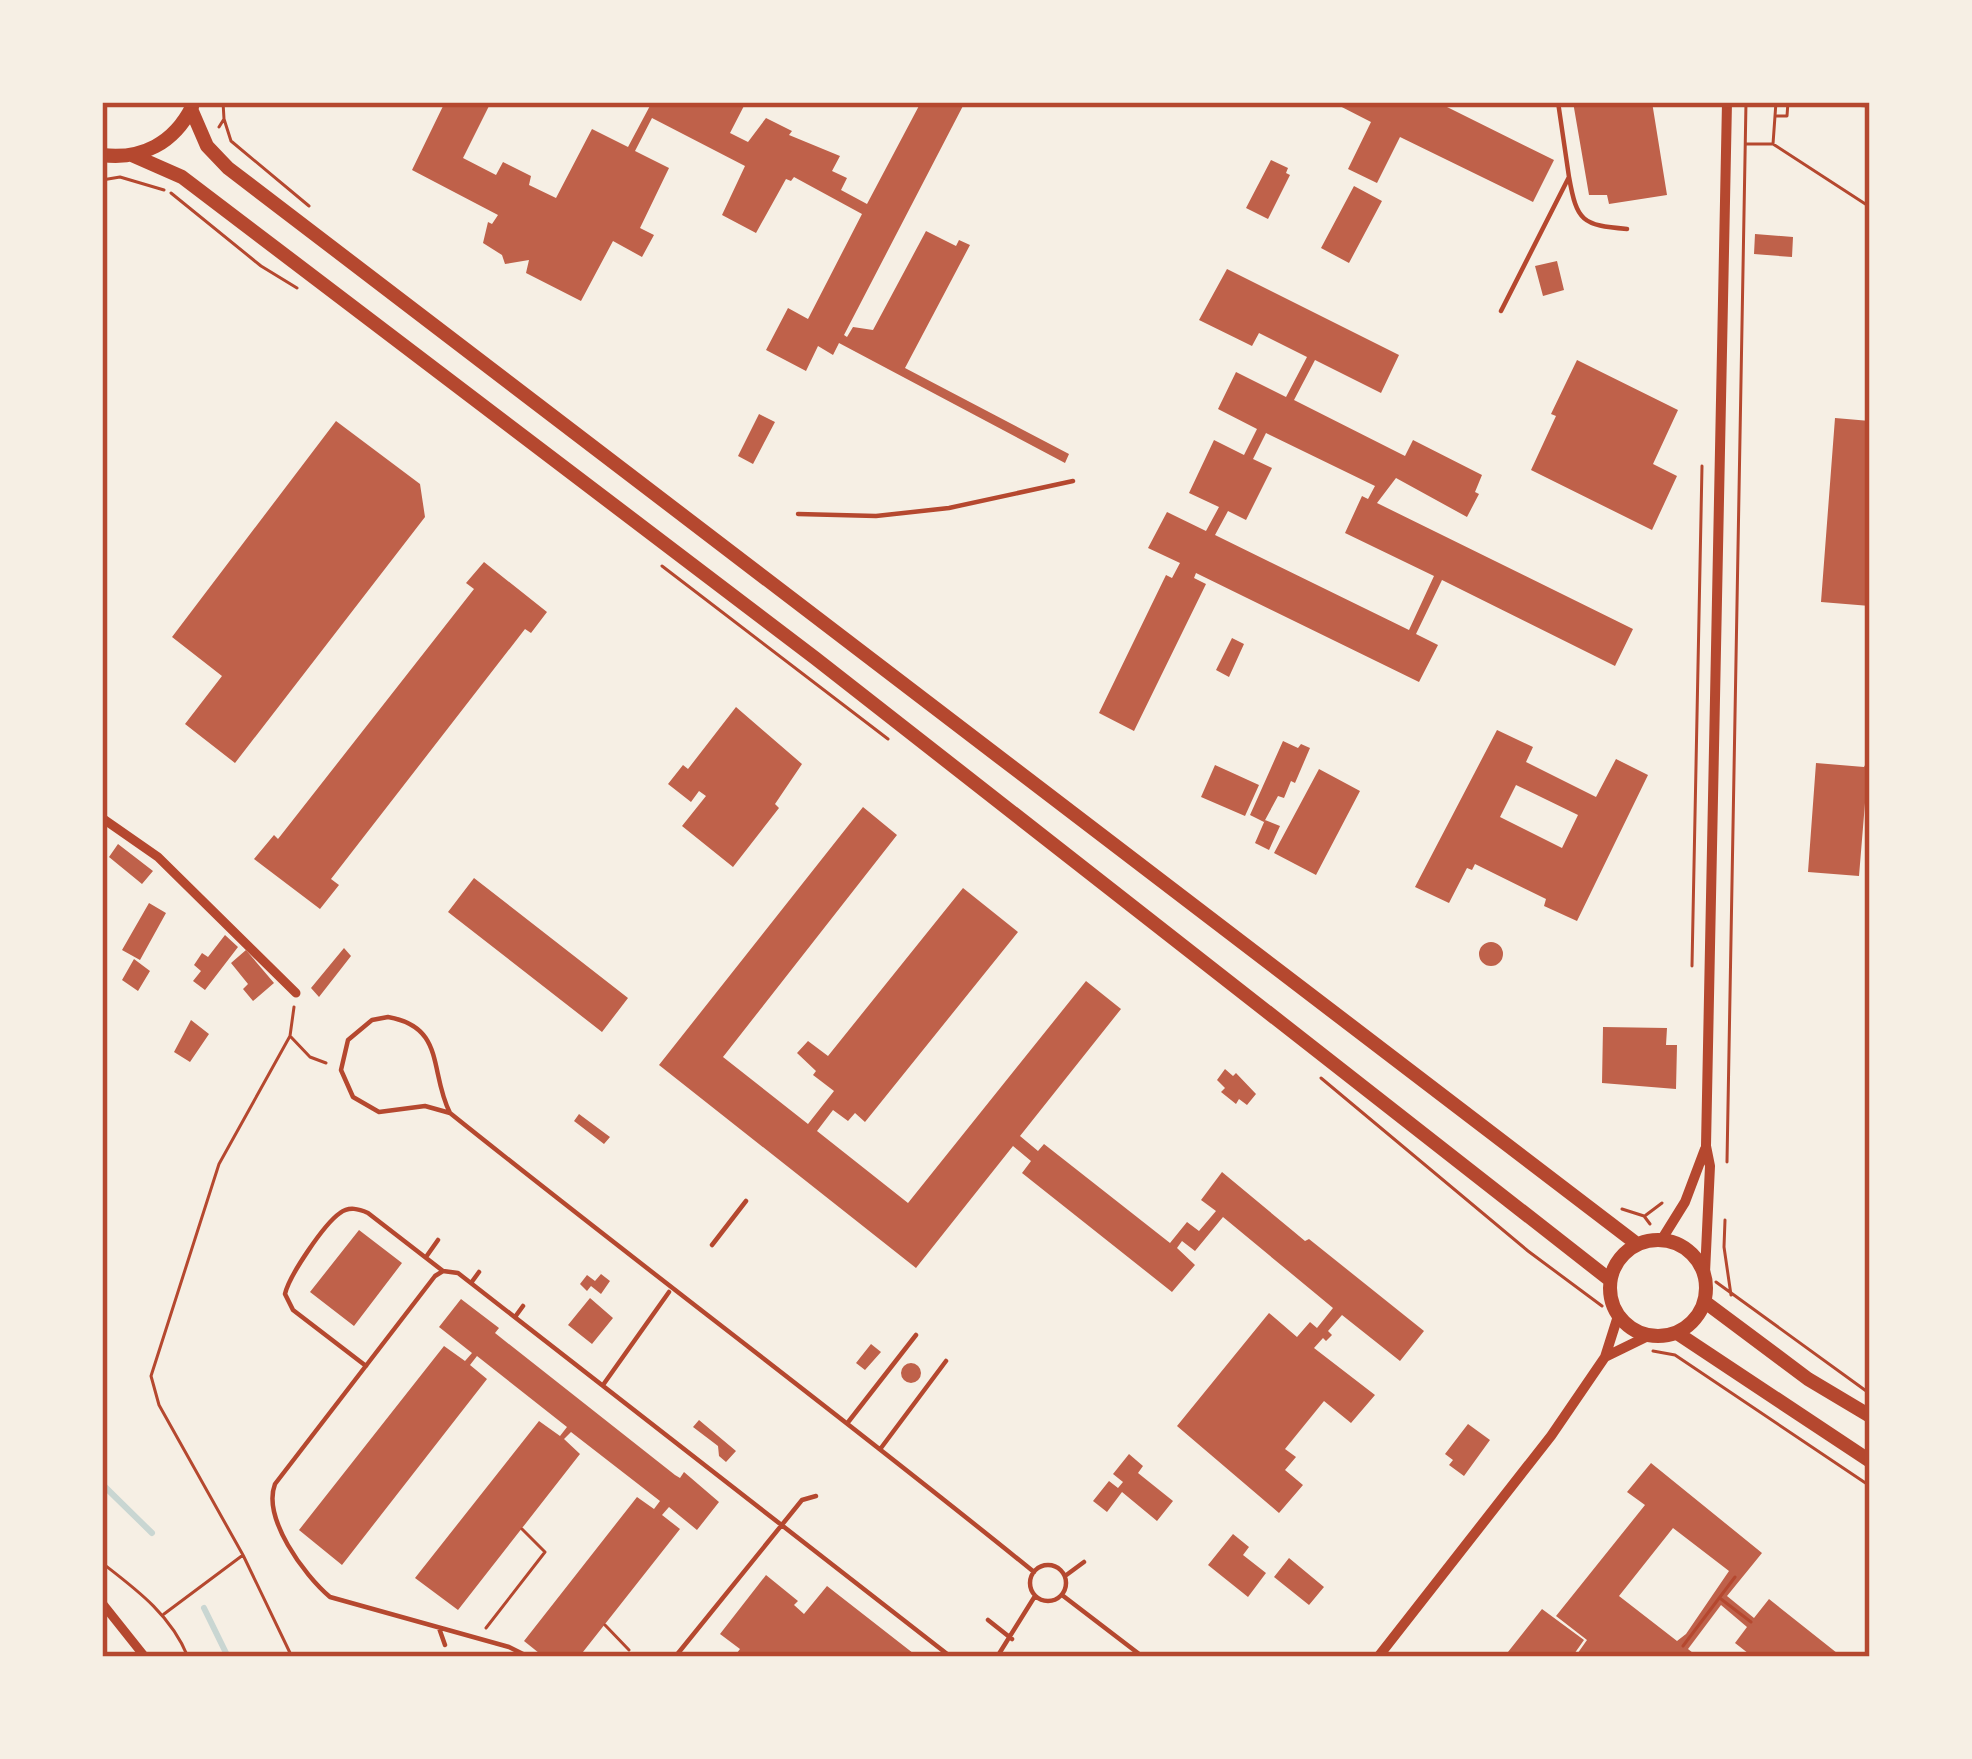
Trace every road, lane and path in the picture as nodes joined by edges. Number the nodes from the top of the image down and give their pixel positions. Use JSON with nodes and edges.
{"nodes":[{"id":1,"x":1558,"y":102,"type":"edge"},
{"id":2,"x":1727,"y":102,"type":"edge"},
{"id":3,"x":1746,"y":102,"type":"edge"},
{"id":4,"x":1776,"y":102,"type":"edge"},
{"id":5,"x":1791,"y":102,"type":"edge"},
{"id":6,"x":192,"y":105,"type":"edge"},
{"id":7,"x":1870,"y":106,"type":"edge"},
{"id":8,"x":1775,"y":116,"type":"junction"},
{"id":9,"x":1746,"y":144,"type":"junction"},
{"id":10,"x":1773,"y":144,"type":"junction"},
{"id":11,"x":102,"y":155,"type":"edge"},
{"id":12,"x":132,"y":155,"type":"junction"},
{"id":13,"x":1569,"y":177,"type":"junction"},
{"id":14,"x":170,"y":192,"type":"dead end"},
{"id":15,"x":1870,"y":207,"type":"edge"},
{"id":16,"x":1627,"y":229,"type":"dead end"},
{"id":17,"x":309,"y":295,"type":"dead end"},
{"id":18,"x":1502,"y":311,"type":"dead end"},
{"id":19,"x":1702,"y":451,"type":"dead end"},
{"id":20,"x":1073,"y":481,"type":"dead end"},
{"id":21,"x":798,"y":514,"type":"dead end"},
{"id":22,"x":659,"y":562,"type":"dead end"},
{"id":23,"x":898,"y":747,"type":"dead end"},
{"id":24,"x":102,"y":818,"type":"edge"},
{"id":25,"x":1694,"y":979,"type":"dead end"},
{"id":26,"x":296,"y":994,"type":"joint"},
{"id":27,"x":290,"y":1036,"type":"junction"},
{"id":28,"x":341,"y":1070,"type":"junction"},
{"id":29,"x":1317,"y":1075,"type":"dead end"},
{"id":30,"x":450,"y":1113,"type":"junction"},
{"id":31,"x":1706,"y":1146,"type":"junction"},
{"id":32,"x":1726,"y":1176,"type":"dead end"},
{"id":33,"x":1676,"y":1195,"type":"dead end"},
{"id":34,"x":746,"y":1201,"type":"dead end"},
{"id":35,"x":1725,"y":1214,"type":"dead end"},
{"id":36,"x":1644,"y":1216,"type":"dead end"},
{"id":37,"x":1662,"y":1239,"type":"junction"},
{"id":38,"x":438,"y":1240,"type":"dead end"},
{"id":39,"x":1636,"y":1244,"type":"junction"},
{"id":40,"x":712,"y":1245,"type":"dead end"},
{"id":41,"x":426,"y":1257,"type":"junction"},
{"id":42,"x":443,"y":1271,"type":"junction"},
{"id":43,"x":479,"y":1272,"type":"dead end"},
{"id":44,"x":1705,"y":1273,"type":"junction"},
{"id":45,"x":1610,"y":1280,"type":"junction"},
{"id":46,"x":471,"y":1283,"type":"junction"},
{"id":47,"x":670,"y":1290,"type":"junction"},
{"id":48,"x":1731,"y":1295,"type":"junction"},
{"id":49,"x":1705,"y":1302,"type":"junction"},
{"id":50,"x":523,"y":1306,"type":"dead end"},
{"id":51,"x":1618,"y":1316,"type":"junction"},
{"id":52,"x":515,"y":1317,"type":"junction"},
{"id":53,"x":1677,"y":1334,"type":"junction"},
{"id":54,"x":916,"y":1336,"type":"dead end"},
{"id":55,"x":1648,"y":1336,"type":"junction"},
{"id":56,"x":1628,"y":1343,"type":"junction"},
{"id":57,"x":1606,"y":1357,"type":"junction"},
{"id":58,"x":946,"y":1361,"type":"dead end"},
{"id":59,"x":366,"y":1366,"type":"junction"},
{"id":60,"x":603,"y":1385,"type":"junction"},
{"id":61,"x":1870,"y":1394,"type":"edge"},
{"id":62,"x":1870,"y":1417,"type":"edge"},
{"id":63,"x":848,"y":1423,"type":"junction"},
{"id":64,"x":881,"y":1448,"type":"junction"},
{"id":65,"x":1870,"y":1457,"type":"edge"},
{"id":66,"x":1870,"y":1486,"type":"edge"},
{"id":67,"x":817,"y":1496,"type":"dead end"},
{"id":68,"x":782,"y":1525,"type":"junction"},
{"id":69,"x":522,"y":1529,"type":"dead end"},
{"id":70,"x":242,"y":1555,"type":"junction"},
{"id":71,"x":1084,"y":1562,"type":"dead end"},
{"id":72,"x":102,"y":1563,"type":"edge"},
{"id":73,"x":1034,"y":1572,"type":"junction"},
{"id":74,"x":1065,"y":1576,"type":"junction"},
{"id":75,"x":1735,"y":1576,"type":"dead end"},
{"id":76,"x":1062,"y":1595,"type":"junction"},
{"id":77,"x":1035,"y":1596,"type":"junction"},
{"id":78,"x":1720,"y":1598,"type":"junction"},
{"id":79,"x":102,"y":1603,"type":"edge"},
{"id":80,"x":162,"y":1615,"type":"junction"},
{"id":81,"x":389,"y":1616,"type":"junction"},
{"id":82,"x":988,"y":1620,"type":"dead end"},
{"id":83,"x":1751,"y":1622,"type":"dead end"},
{"id":84,"x":392,"y":1625,"type":"dead end"},
{"id":85,"x":605,"y":1625,"type":"dead end"},
{"id":86,"x":438,"y":1628,"type":"junction"},
{"id":87,"x":478,"y":1639,"type":"junction"},
{"id":88,"x":1012,"y":1639,"type":"junction"},
{"id":89,"x":445,"y":1645,"type":"dead end"},
{"id":90,"x":501,"y":1645,"type":"junction"},
{"id":91,"x":1683,"y":1646,"type":"dead end"},
{"id":92,"x":628,"y":1650,"type":"dead end"},
{"id":93,"x":145,"y":1657,"type":"edge"},
{"id":94,"x":188,"y":1657,"type":"edge"},
{"id":95,"x":292,"y":1657,"type":"edge"},
{"id":96,"x":506,"y":1657,"type":"edge"},
{"id":97,"x":529,"y":1657,"type":"edge"},
{"id":98,"x":675,"y":1657,"type":"edge"},
{"id":99,"x":951,"y":1657,"type":"edge"},
{"id":100,"x":997,"y":1657,"type":"edge"},
{"id":101,"x":1143,"y":1657,"type":"edge"},
{"id":102,"x":1378,"y":1657,"type":"edge"}],
"edges":[{"from":1,"to":13,"type":"lane"},
{"from":2,"to":31,"type":"street"},
{"from":3,"to":9,"type":"path"},
{"from":4,"to":8,"type":"path"},
{"from":5,"to":7,"type":"path"},
{"from":5,"to":8,"type":"path"},
{"from":6,"to":12,"type":"main road"},
{"from":6,"to":39,"type":"main road"},
{"from":8,"to":10,"type":"path"},
{"from":9,"to":10,"type":"path"},
{"from":9,"to":32,"type":"path"},
{"from":10,"to":15,"type":"path"},
{"from":11,"to":12,"type":"main road"},
{"from":12,"to":45,"type":"main road"},
{"from":13,"to":16,"type":"lane"},
{"from":13,"to":18,"type":"lane"},
{"from":14,"to":17,"type":"path"},
{"from":19,"to":25,"type":"path"},
{"from":20,"to":21,"type":"lane"},
{"from":22,"to":23,"type":"path"},
{"from":24,"to":26,"type":"street"},
{"from":26,"to":27,"type":"path"},
{"from":27,"to":28,"type":"path"},
{"from":27,"to":70,"type":"path"},
{"from":28,"to":30,"type":"lane"},
{"from":28,"to":30,"type":"lane"},
{"from":29,"to":51,"type":"path"},
{"from":30,"to":47,"type":"lane"},
{"from":31,"to":37,"type":"street"},
{"from":31,"to":44,"type":"street"},
{"from":33,"to":36,"type":"path"},
{"from":34,"to":40,"type":"lane"},
{"from":35,"to":48,"type":"path"},
{"from":37,"to":39,"type":"main road"},
{"from":37,"to":44,"type":"main road"},
{"from":38,"to":41,"type":"lane"},
{"from":39,"to":45,"type":"main road"},
{"from":41,"to":42,"type":"lane"},
{"from":41,"to":59,"type":"lane"},
{"from":42,"to":46,"type":"lane"},
{"from":42,"to":59,"type":"lane"},
{"from":43,"to":46,"type":"lane"},
{"from":44,"to":48,"type":"path"},
{"from":44,"to":49,"type":"main road"},
{"from":45,"to":51,"type":"main road"},
{"from":46,"to":52,"type":"lane"},
{"from":47,"to":60,"type":"lane"},
{"from":47,"to":63,"type":"lane"},
{"from":48,"to":61,"type":"path"},
{"from":49,"to":53,"type":"main road"},
{"from":49,"to":62,"type":"main road"},
{"from":50,"to":52,"type":"lane"},
{"from":51,"to":55,"type":"main road"},
{"from":51,"to":57,"type":"street"},
{"from":52,"to":60,"type":"lane"},
{"from":53,"to":55,"type":"main road"},
{"from":53,"to":65,"type":"main road"},
{"from":54,"to":63,"type":"lane"},
{"from":55,"to":56,"type":"street"},
{"from":56,"to":57,"type":"street"},
{"from":56,"to":66,"type":"path"},
{"from":57,"to":102,"type":"street"},
{"from":58,"to":64,"type":"lane"},
{"from":59,"to":81,"type":"lane"},
{"from":60,"to":68,"type":"lane"},
{"from":63,"to":64,"type":"lane"},
{"from":64,"to":73,"type":"lane"},
{"from":67,"to":68,"type":"lane"},
{"from":68,"to":98,"type":"lane"},
{"from":68,"to":99,"type":"lane"},
{"from":69,"to":87,"type":"path"},
{"from":70,"to":80,"type":"path"},
{"from":70,"to":95,"type":"path"},
{"from":71,"to":74,"type":"lane"},
{"from":72,"to":80,"type":"path"},
{"from":73,"to":74,"type":"lane"},
{"from":73,"to":77,"type":"lane"},
{"from":74,"to":76,"type":"lane"},
{"from":75,"to":78,"type":"path"},
{"from":76,"to":77,"type":"lane"},
{"from":76,"to":101,"type":"lane"},
{"from":77,"to":88,"type":"lane"},
{"from":78,"to":83,"type":"path"},
{"from":78,"to":91,"type":"path"},
{"from":79,"to":93,"type":"street"},
{"from":80,"to":94,"type":"path"},
{"from":81,"to":84,"type":"lane"},
{"from":81,"to":86,"type":"lane"},
{"from":82,"to":88,"type":"lane"},
{"from":85,"to":92,"type":"path"},
{"from":86,"to":87,"type":"lane"},
{"from":86,"to":89,"type":"lane"},
{"from":87,"to":90,"type":"lane"},
{"from":88,"to":100,"type":"lane"},
{"from":90,"to":96,"type":"lane"},
{"from":90,"to":97,"type":"lane"}]}
